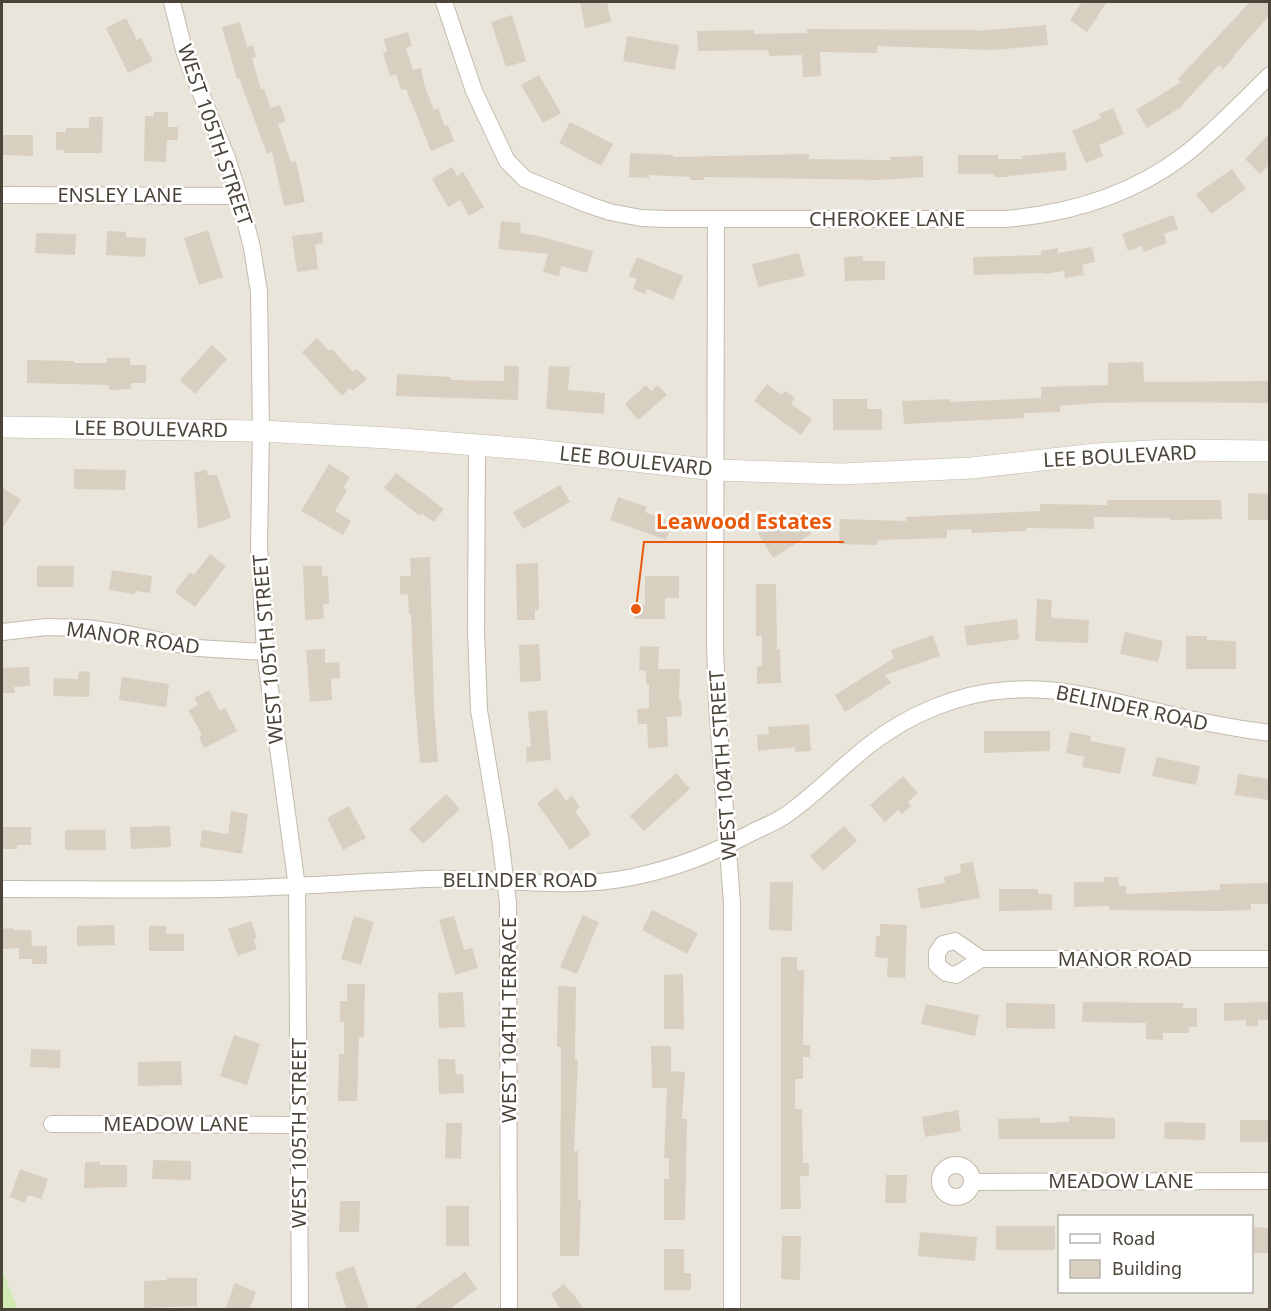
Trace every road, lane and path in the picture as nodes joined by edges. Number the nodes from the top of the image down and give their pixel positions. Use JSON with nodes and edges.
{"nodes":[{"id":1,"x":172,"y":2,"type":"edge"},
{"id":2,"x":444,"y":2,"type":"edge"},
{"id":3,"x":1269,"y":75,"type":"edge"},
{"id":4,"x":2,"y":195,"type":"edge"},
{"id":5,"x":239,"y":196,"type":"junction"},
{"id":6,"x":716,"y":220,"type":"junction"},
{"id":7,"x":2,"y":427,"type":"edge"},
{"id":8,"x":261,"y":431,"type":"junction"},
{"id":9,"x":477,"y":444,"type":"junction"},
{"id":10,"x":1269,"y":451,"type":"edge"},
{"id":11,"x":715,"y":470,"type":"junction"},
{"id":12,"x":2,"y":632,"type":"edge"},
{"id":13,"x":265,"y":652,"type":"junction"},
{"id":14,"x":1269,"y":734,"type":"edge"},
{"id":15,"x":729,"y":845,"type":"junction"},
{"id":16,"x":506,"y":881,"type":"junction"},
{"id":17,"x":297,"y":887,"type":"junction"},
{"id":18,"x":2,"y":888,"type":"edge"},
{"id":19,"x":981,"y":959,"type":"dead end"},
{"id":20,"x":1269,"y":959,"type":"edge"},
{"id":21,"x":52,"y":1124,"type":"dead end"},
{"id":22,"x":300,"y":1125,"type":"junction"},
{"id":23,"x":1269,"y":1181,"type":"edge"},
{"id":24,"x":972,"y":1182,"type":"dead end"},
{"id":25,"x":300,"y":1310,"type":"edge"},
{"id":26,"x":509,"y":1310,"type":"edge"},
{"id":27,"x":732,"y":1310,"type":"edge"}],
"edges":[{"from":1,"to":5,"type":"street","name":"WEST 105TH STREET"},
{"from":2,"to":6,"type":"street","name":"CHEROKEE LANE"},
{"from":3,"to":6,"type":"street","name":"CHEROKEE LANE"},
{"from":4,"to":5,"type":"street","name":"ENSLEY LANE"},
{"from":5,"to":8,"type":"street","name":"WEST 105TH STREET"},
{"from":6,"to":11,"type":"street","name":"WEST 104TH STREET"},
{"from":7,"to":8,"type":"street","name":"LEE BOULEVARD"},
{"from":8,"to":9,"type":"street","name":"LEE BOULEVARD"},
{"from":8,"to":13,"type":"street","name":"WEST 105TH STREET"},
{"from":9,"to":11,"type":"street","name":"LEE BOULEVARD"},
{"from":9,"to":16,"type":"street","name":"WEST 104TH TERRACE"},
{"from":10,"to":11,"type":"street","name":"LEE BOULEVARD"},
{"from":11,"to":15,"type":"street","name":"WEST 104TH STREET"},
{"from":12,"to":13,"type":"street","name":"MANOR ROAD"},
{"from":13,"to":17,"type":"street","name":"WEST 105TH STREET"},
{"from":14,"to":15,"type":"street","name":"BELINDER ROAD"},
{"from":15,"to":16,"type":"street","name":"BELINDER ROAD"},
{"from":15,"to":27,"type":"street","name":"WEST 104TH STREET"},
{"from":16,"to":17,"type":"street","name":"BELINDER ROAD"},
{"from":16,"to":26,"type":"street","name":"WEST 104TH TERRACE"},
{"from":17,"to":18,"type":"street","name":"BELINDER ROAD"},
{"from":17,"to":22,"type":"street","name":"WEST 105TH STREET"},
{"from":19,"to":20,"type":"street","name":"MANOR ROAD"},
{"from":21,"to":22,"type":"street","name":"MEADOW LANE"},
{"from":22,"to":25,"type":"street","name":"WEST 105TH STREET"},
{"from":23,"to":24,"type":"street","name":"MEADOW LANE"}]}
